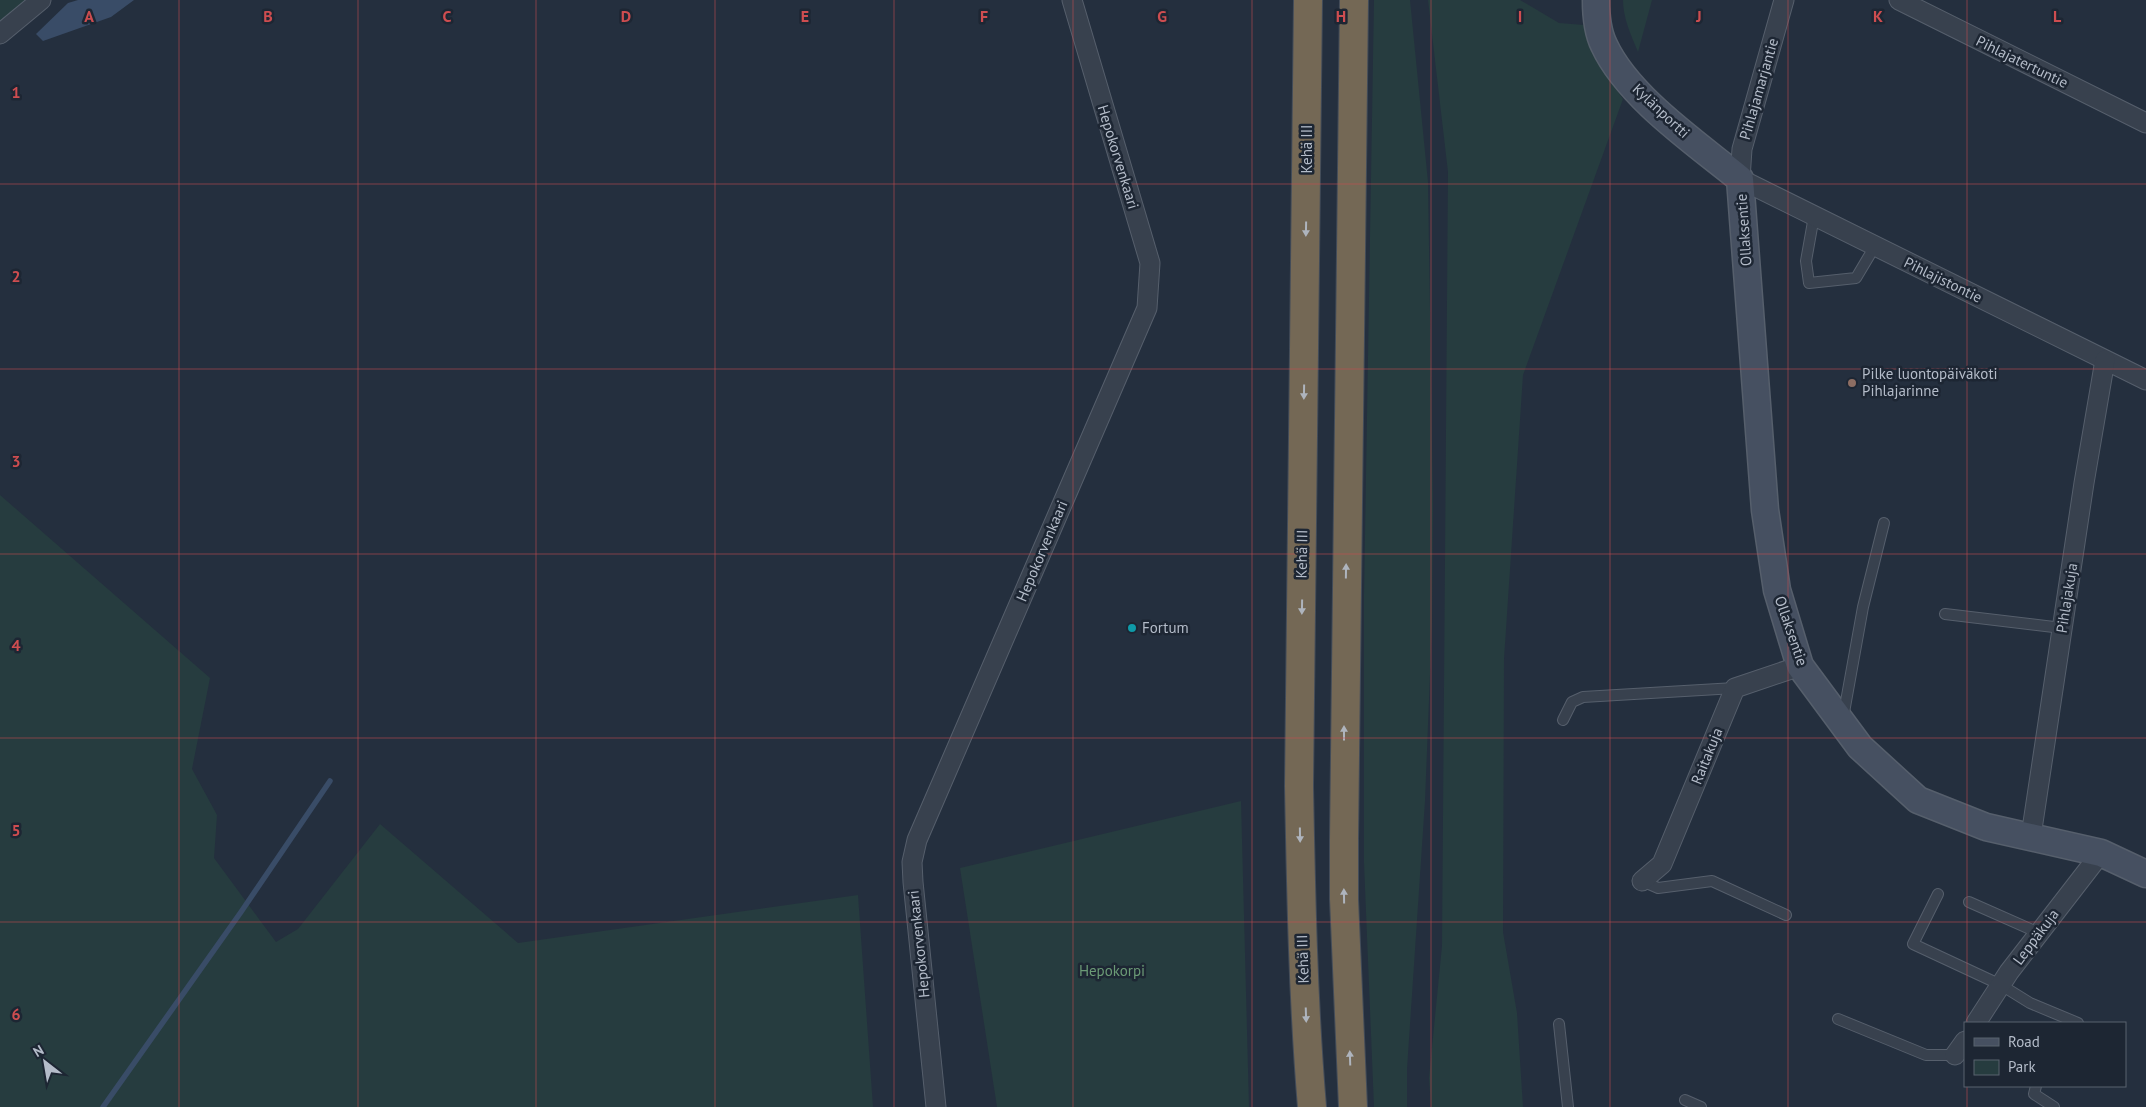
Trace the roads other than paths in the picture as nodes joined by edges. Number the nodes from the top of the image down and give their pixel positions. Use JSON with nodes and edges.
{"nodes":[{"id":1,"x":41,"y":0,"type":"edge"},
{"id":2,"x":1072,"y":0,"type":"edge"},
{"id":3,"x":1289,"y":0,"type":"edge"},
{"id":4,"x":1308,"y":0,"type":"edge"},
{"id":5,"x":1354,"y":0,"type":"edge"},
{"id":6,"x":1596,"y":0,"type":"edge"},
{"id":7,"x":1784,"y":0,"type":"edge"},
{"id":8,"x":1899,"y":0,"type":"edge"},
{"id":9,"x":0,"y":34,"type":"edge"},
{"id":10,"x":2146,"y":123,"type":"edge"},
{"id":11,"x":1740,"y":179,"type":"junction"},
{"id":12,"x":1307,"y":180,"type":"junction"},
{"id":13,"x":1814,"y":216,"type":"junction"},
{"id":14,"x":1875,"y":246,"type":"junction"},
{"id":15,"x":2105,"y":360,"type":"junction"},
{"id":16,"x":2146,"y":380,"type":"edge"},
{"id":17,"x":1884,"y":523,"type":"dead end"},
{"id":18,"x":1945,"y":614,"type":"dead end"},
{"id":19,"x":2062,"y":628,"type":"junction"},
{"id":20,"x":1800,"y":666,"type":"junction"},
{"id":21,"x":1735,"y":688,"type":"junction"},
{"id":22,"x":1563,"y":720,"type":"dead end"},
{"id":23,"x":1842,"y":722,"type":"junction"},
{"id":24,"x":2031,"y":836,"type":"junction"},
{"id":25,"x":2101,"y":853,"type":"junction"},
{"id":26,"x":2146,"y":874,"type":"edge"},
{"id":27,"x":1642,"y":881,"type":"joint"},
{"id":28,"x":1938,"y":894,"type":"dead end"},
{"id":29,"x":1969,"y":902,"type":"dead end"},
{"id":30,"x":1786,"y":915,"type":"dead end"},
{"id":31,"x":2039,"y":933,"type":"junction"},
{"id":32,"x":2000,"y":985,"type":"junction"},
{"id":33,"x":1838,"y":1019,"type":"dead end"},
{"id":34,"x":1977,"y":1022,"type":"edge"},
{"id":35,"x":2076,"y":1022,"type":"edge"},
{"id":36,"x":1559,"y":1024,"type":"dead end"},
{"id":37,"x":1960,"y":1048,"type":"edge"},
{"id":38,"x":2036,"y":1087,"type":"edge"},
{"id":39,"x":1685,"y":1100,"type":"dead end"},
{"id":40,"x":936,"y":1107,"type":"edge"},
{"id":41,"x":1312,"y":1107,"type":"edge"},
{"id":42,"x":1353,"y":1107,"type":"edge"},
{"id":43,"x":1568,"y":1107,"type":"edge"},
{"id":44,"x":1701,"y":1107,"type":"edge"},
{"id":45,"x":2054,"y":1107,"type":"edge"}],
"edges":[{"from":1,"to":9,"type":"street"},
{"from":2,"to":40,"type":"street","name":"Hepokorvenkaari"},
{"from":3,"to":12,"type":"highway"},
{"from":4,"to":12,"type":"highway","name":"Kehä III"},
{"from":42,"to":5,"type":"highway","one_way":true},
{"from":6,"to":11,"type":"street","name":"Kylänportti"},
{"from":7,"to":11,"type":"street","name":"Pihlajamarjantie"},
{"from":8,"to":10,"type":"street","name":"Pihlajatertuntie"},
{"from":11,"to":13,"type":"street","name":"Pihlajistontie"},
{"from":11,"to":20,"type":"street","name":"Ollaksentie"},
{"from":12,"to":41,"type":"highway","name":"Kehä III","one_way":true},
{"from":13,"to":14,"type":"street","name":"Pihlajistontie"},
{"from":13,"to":14,"type":"lane"},
{"from":14,"to":15,"type":"street","name":"Pihlajistontie"},
{"from":15,"to":16,"type":"street","name":"Pihlajistontie"},
{"from":15,"to":19,"type":"street","name":"Pihlajakuja"},
{"from":17,"to":23,"type":"lane"},
{"from":18,"to":19,"type":"lane"},
{"from":19,"to":24,"type":"street","name":"Pihlajakuja"},
{"from":20,"to":21,"type":"street"},
{"from":20,"to":23,"type":"street","name":"Ollaksentie"},
{"from":21,"to":22,"type":"lane"},
{"from":21,"to":27,"type":"street","name":"Raitakuja"},
{"from":23,"to":24,"type":"street","name":"Ollaksentie"},
{"from":24,"to":25,"type":"street","name":"Ollaksentie"},
{"from":25,"to":26,"type":"street","name":"Ollaksentie"},
{"from":25,"to":31,"type":"street","name":"Leppäkuja"},
{"from":27,"to":30,"type":"lane"},
{"from":28,"to":32,"type":"lane"},
{"from":29,"to":31,"type":"lane"},
{"from":31,"to":32,"type":"street","name":"Leppäkuja"},
{"from":32,"to":34,"type":"street","name":"Leppäkuja"},
{"from":32,"to":35,"type":"lane"},
{"from":33,"to":37,"type":"lane"},
{"from":36,"to":43,"type":"lane"},
{"from":38,"to":45,"type":"lane"},
{"from":39,"to":44,"type":"lane"}]}
